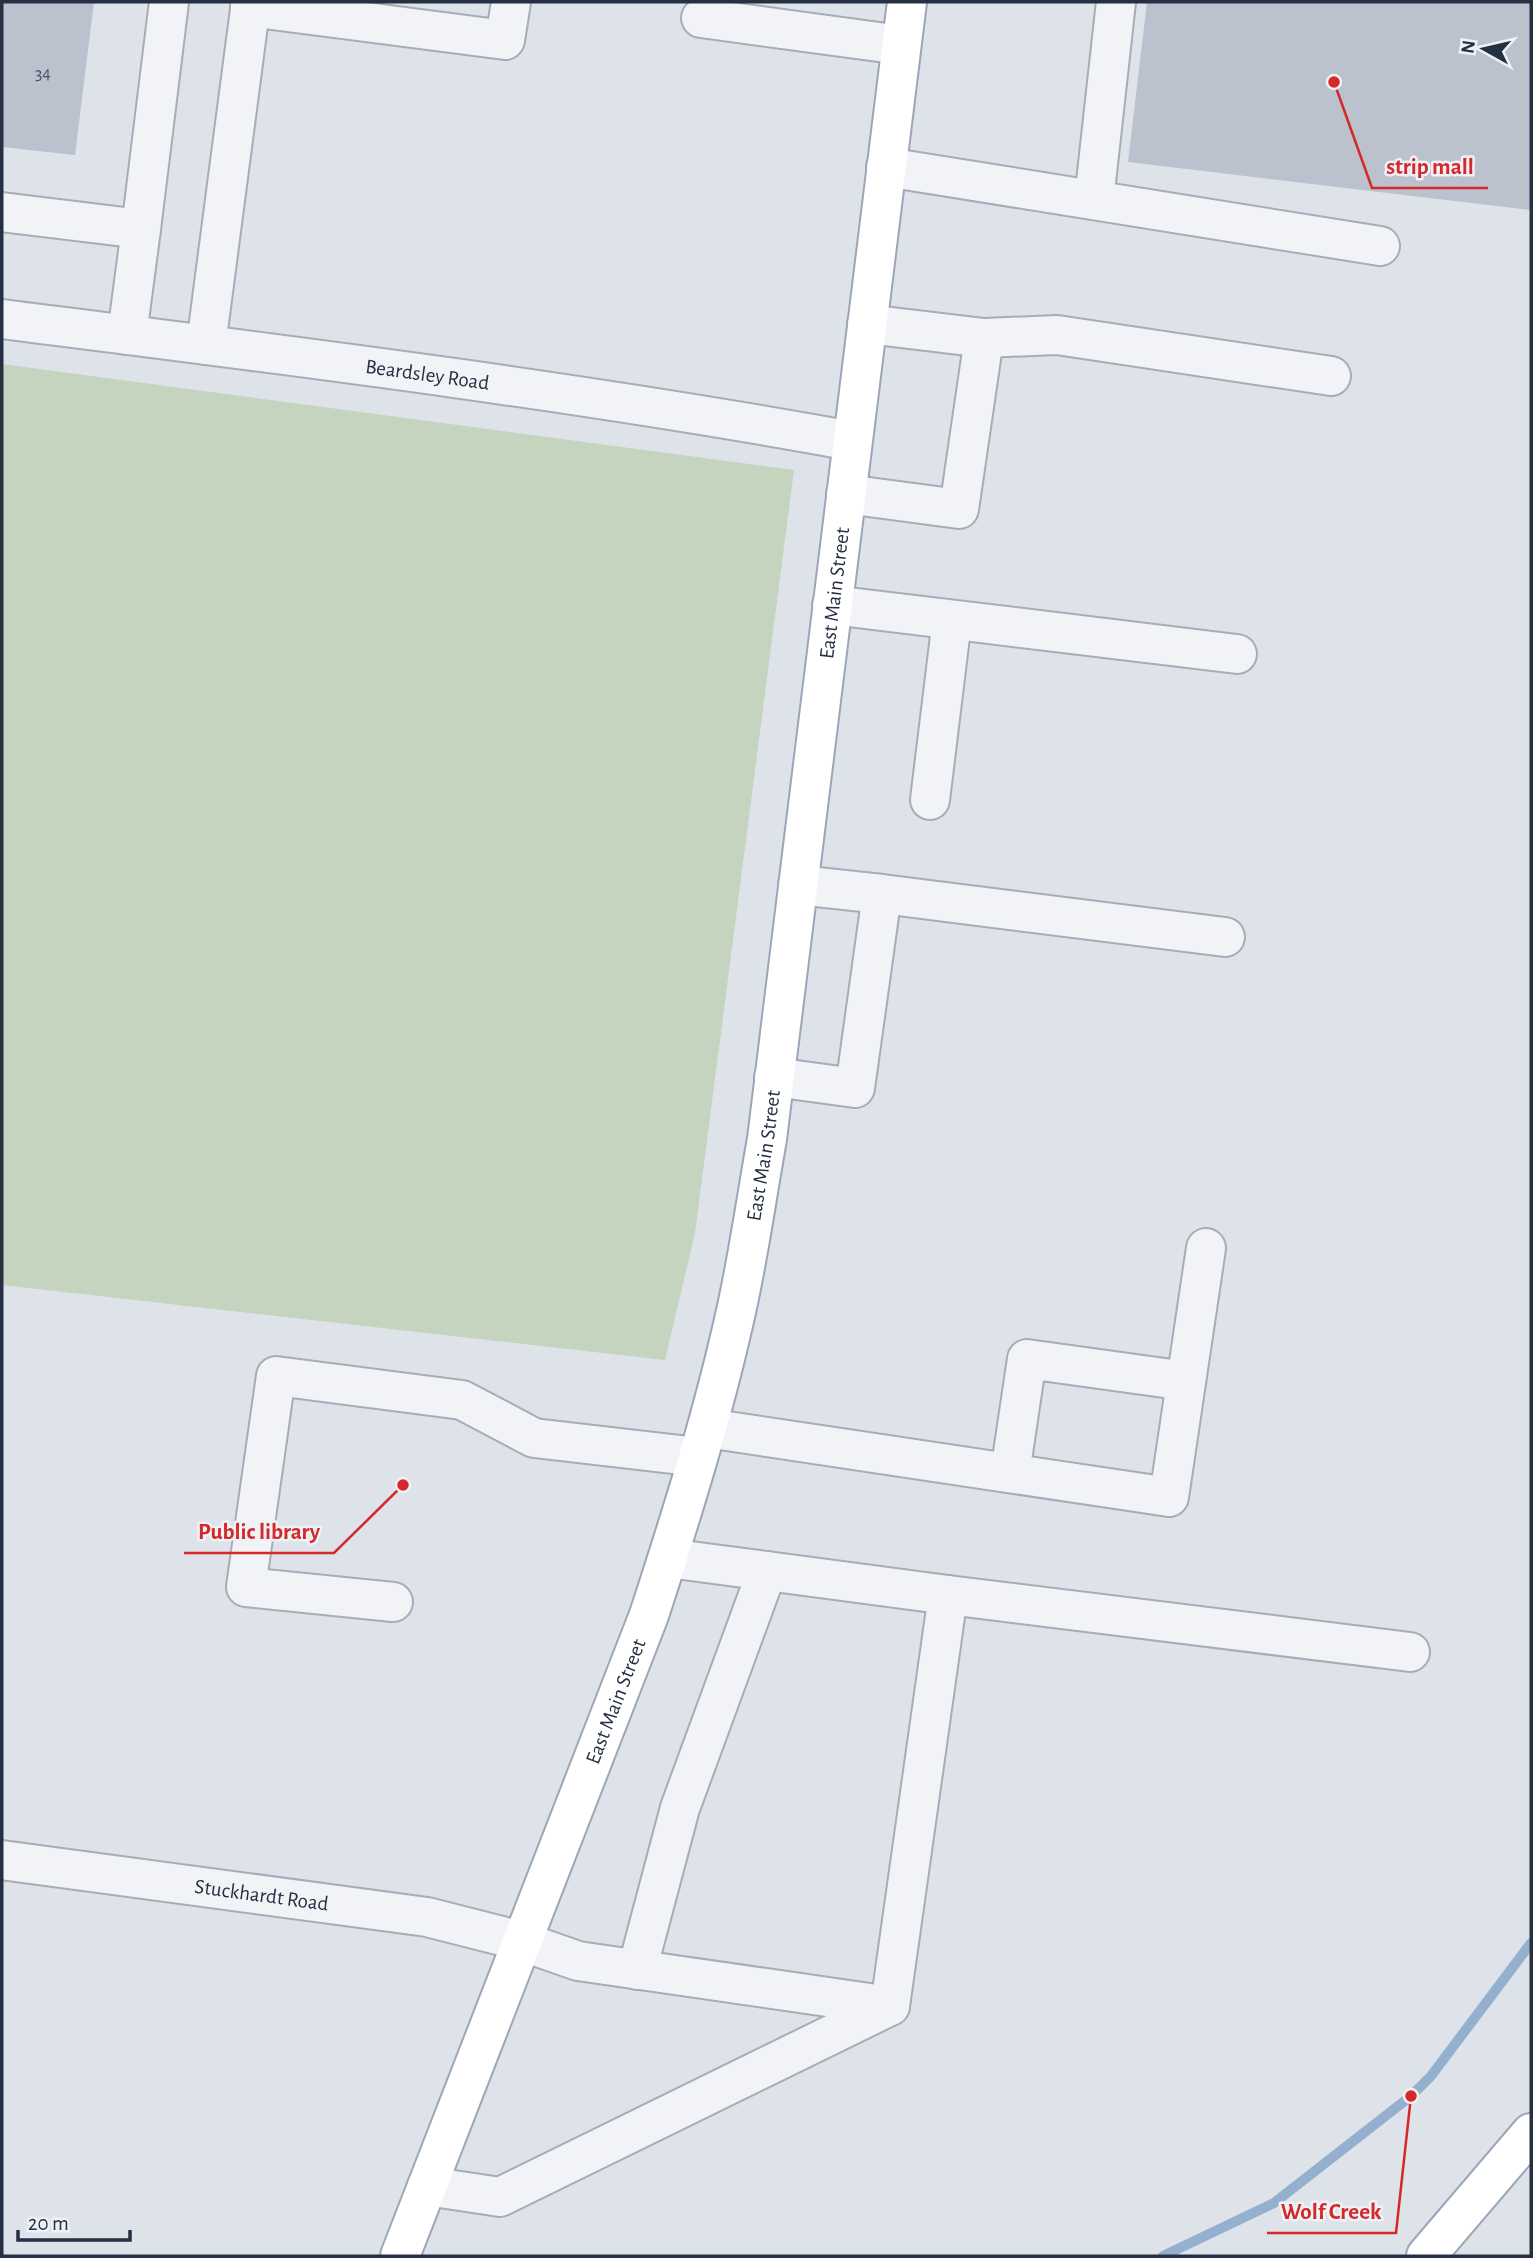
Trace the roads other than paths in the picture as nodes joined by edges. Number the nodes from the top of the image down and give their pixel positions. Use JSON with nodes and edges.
{"nodes":[{"id":1,"x":169,"y":2,"type":"edge"},
{"id":2,"x":510,"y":2,"type":"edge"},
{"id":3,"x":907,"y":2,"type":"edge"},
{"id":4,"x":1116,"y":2,"type":"edge"},
{"id":5,"x":251,"y":4,"type":"edge"},
{"id":6,"x":701,"y":18,"type":"dead end"},
{"id":7,"x":901,"y":45,"type":"junction"},
{"id":8,"x":886,"y":167,"type":"junction"},
{"id":9,"x":1094,"y":200,"type":"junction"},
{"id":10,"x":2,"y":212,"type":"edge"},
{"id":11,"x":141,"y":229,"type":"junction"},
{"id":12,"x":1380,"y":246,"type":"dead end"},
{"id":13,"x":2,"y":319,"type":"edge"},
{"id":14,"x":867,"y":324,"type":"junction"},
{"id":15,"x":127,"y":335,"type":"junction"},
{"id":16,"x":984,"y":338,"type":"junction"},
{"id":17,"x":206,"y":345,"type":"junction"},
{"id":18,"x":1331,"y":376,"type":"dead end"},
{"id":19,"x":852,"y":441,"type":"junction"},
{"id":20,"x":846,"y":494,"type":"junction"},
{"id":21,"x":832,"y":605,"type":"junction"},
{"id":22,"x":952,"y":620,"type":"junction"},
{"id":23,"x":1237,"y":654,"type":"dead end"},
{"id":24,"x":930,"y":800,"type":"dead end"},
{"id":25,"x":798,"y":885,"type":"junction"},
{"id":26,"x":882,"y":894,"type":"junction"},
{"id":27,"x":1225,"y":937,"type":"dead end"},
{"id":28,"x":774,"y":1077,"type":"junction"},
{"id":29,"x":1206,"y":1248,"type":"dead end"},
{"id":30,"x":1186,"y":1381,"type":"junction"},
{"id":31,"x":703,"y":1442,"type":"junction"},
{"id":32,"x":1010,"y":1473,"type":"junction"},
{"id":33,"x":668,"y":1558,"type":"junction"},
{"id":34,"x":767,"y":1571,"type":"junction"},
{"id":35,"x":948,"y":1595,"type":"junction"},
{"id":36,"x":393,"y":1602,"type":"dead end"},
{"id":37,"x":1410,"y":1652,"type":"dead end"},
{"id":38,"x":2,"y":1860,"type":"edge"},
{"id":39,"x":521,"y":1941,"type":"junction"},
{"id":40,"x":637,"y":1970,"type":"junction"},
{"id":41,"x":890,"y":2006,"type":"junction"},
{"id":42,"x":1531,"y":2133,"type":"edge"},
{"id":43,"x":427,"y":2186,"type":"junction"},
{"id":44,"x":400,"y":2256,"type":"edge"},
{"id":45,"x":1426,"y":2256,"type":"edge"}],
"edges":[{"from":1,"to":11,"type":"street"},
{"from":2,"to":5,"type":"street"},
{"from":3,"to":7,"type":"main road","name":"East Main Street"},
{"from":4,"to":9,"type":"street"},
{"from":5,"to":17,"type":"street"},
{"from":6,"to":7,"type":"street"},
{"from":7,"to":8,"type":"main road","name":"East Main Street"},
{"from":8,"to":9,"type":"street"},
{"from":8,"to":14,"type":"main road","name":"East Main Street"},
{"from":9,"to":12,"type":"street"},
{"from":10,"to":11,"type":"street"},
{"from":11,"to":15,"type":"street"},
{"from":13,"to":15,"type":"street","name":"Beardsley Road"},
{"from":14,"to":16,"type":"street"},
{"from":14,"to":19,"type":"main road","name":"East Main Street"},
{"from":15,"to":17,"type":"street","name":"Beardsley Road"},
{"from":16,"to":18,"type":"street"},
{"from":16,"to":20,"type":"street"},
{"from":17,"to":19,"type":"street","name":"Beardsley Road"},
{"from":19,"to":20,"type":"main road","name":"East Main Street"},
{"from":20,"to":21,"type":"main road","name":"East Main Street"},
{"from":21,"to":22,"type":"street"},
{"from":21,"to":25,"type":"main road","name":"East Main Street"},
{"from":22,"to":23,"type":"street"},
{"from":22,"to":24,"type":"street"},
{"from":25,"to":26,"type":"street"},
{"from":25,"to":28,"type":"main road","name":"East Main Street"},
{"from":26,"to":27,"type":"street"},
{"from":26,"to":28,"type":"street"},
{"from":28,"to":31,"type":"main road","name":"East Main Street"},
{"from":29,"to":30,"type":"street"},
{"from":30,"to":32,"type":"street"},
{"from":30,"to":32,"type":"street"},
{"from":31,"to":32,"type":"street"},
{"from":31,"to":33,"type":"main road","name":"East Main Street"},
{"from":31,"to":36,"type":"street"},
{"from":33,"to":34,"type":"street"},
{"from":33,"to":39,"type":"main road","name":"East Main Street"},
{"from":34,"to":35,"type":"street"},
{"from":34,"to":40,"type":"street"},
{"from":35,"to":37,"type":"street"},
{"from":35,"to":41,"type":"street"},
{"from":38,"to":39,"type":"street","name":"Stuckhardt Road"},
{"from":39,"to":40,"type":"street","name":"Stuckhardt Road"},
{"from":39,"to":43,"type":"main road","name":"East Main Street"},
{"from":40,"to":41,"type":"street","name":"Stuckhardt Road"},
{"from":41,"to":43,"type":"street"},
{"from":42,"to":45,"type":"main road"},
{"from":43,"to":44,"type":"main road","name":"East Main Street"}]}
